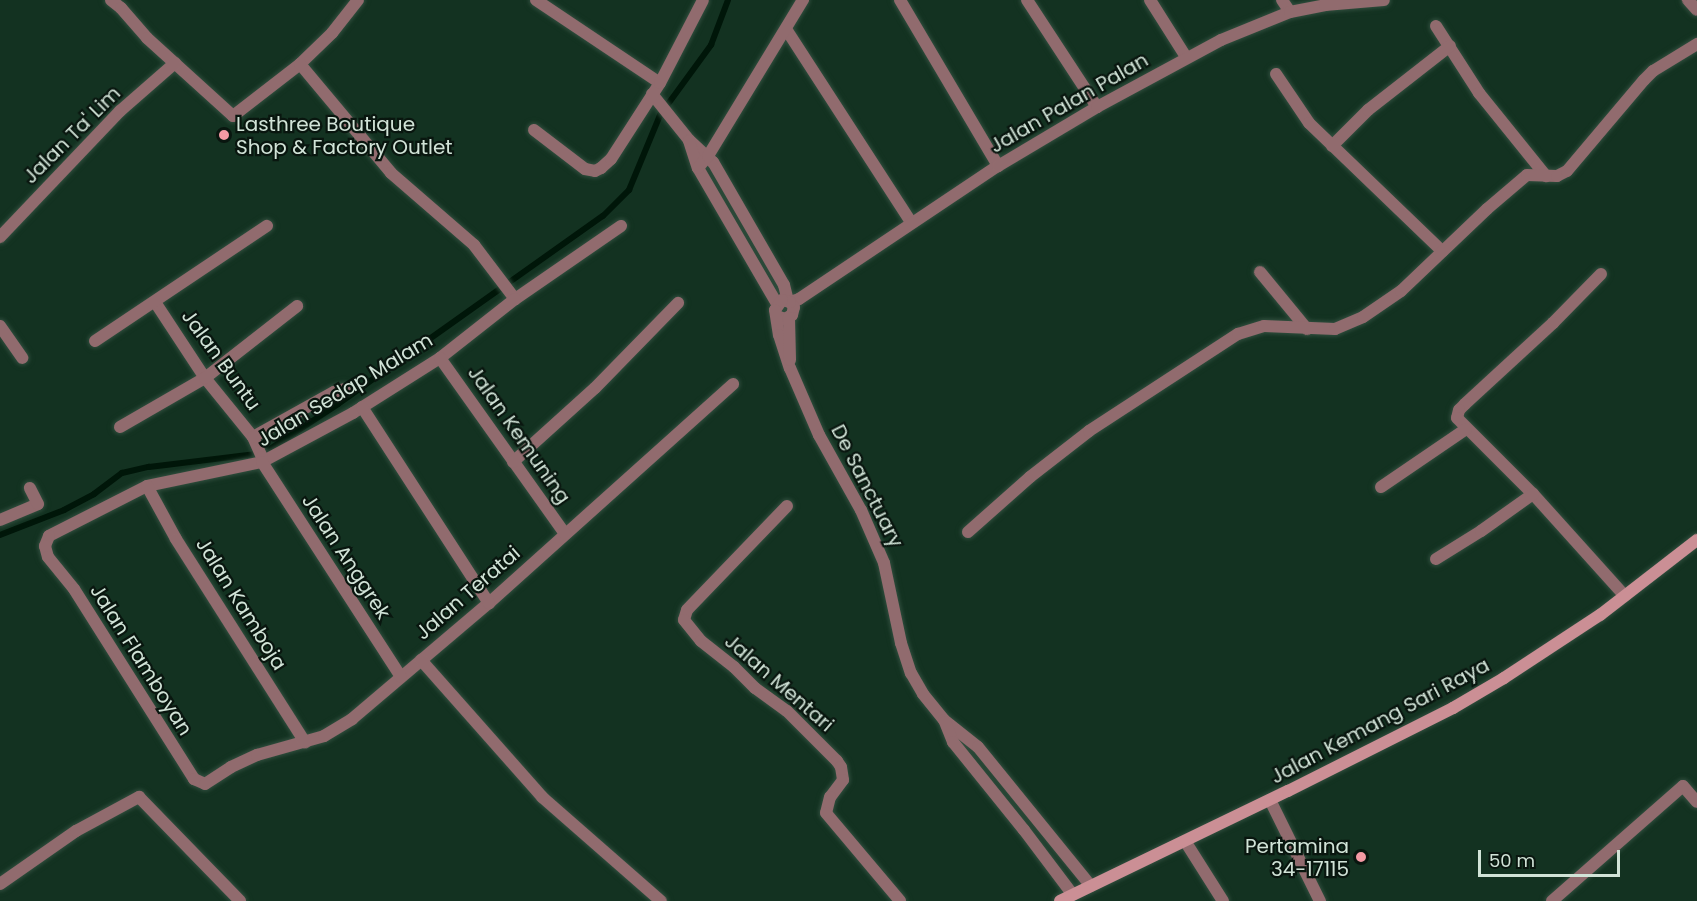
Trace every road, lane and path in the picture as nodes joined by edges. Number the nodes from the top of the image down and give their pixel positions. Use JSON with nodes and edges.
{"nodes":[{"id":1,"x":358,"y":0,"type":"edge"},
{"id":2,"x":536,"y":0,"type":"edge"},
{"id":3,"x":703,"y":0,"type":"edge"},
{"id":4,"x":803,"y":0,"type":"edge"},
{"id":5,"x":900,"y":0,"type":"edge"},
{"id":6,"x":1027,"y":0,"type":"edge"},
{"id":7,"x":1150,"y":0,"type":"edge"},
{"id":8,"x":1282,"y":0,"type":"edge"},
{"id":9,"x":1384,"y":0,"type":"edge"},
{"id":10,"x":1688,"y":0,"type":"edge"},
{"id":11,"x":120,"y":3,"type":"edge"},
{"id":12,"x":1697,"y":10,"type":"edge"},
{"id":13,"x":1290,"y":12,"type":"junction"},
{"id":14,"x":1436,"y":26,"type":"dead end"},
{"id":15,"x":786,"y":29,"type":"junction"},
{"id":16,"x":1697,"y":44,"type":"edge"},
{"id":17,"x":1450,"y":46,"type":"junction"},
{"id":18,"x":1186,"y":57,"type":"junction"},
{"id":19,"x":175,"y":63,"type":"junction"},
{"id":20,"x":300,"y":64,"type":"junction"},
{"id":21,"x":1276,"y":74,"type":"dead end"},
{"id":22,"x":660,"y":83,"type":"junction"},
{"id":23,"x":652,"y":94,"type":"junction"},
{"id":24,"x":1097,"y":107,"type":"junction"},
{"id":25,"x":534,"y":130,"type":"dead end"},
{"id":26,"x":689,"y":140,"type":"junction"},
{"id":27,"x":1332,"y":146,"type":"junction"},
{"id":28,"x":708,"y":156,"type":"junction"},
{"id":29,"x":998,"y":166,"type":"junction"},
{"id":30,"x":698,"y":168,"type":"junction"},
{"id":31,"x":1546,"y":176,"type":"junction"},
{"id":32,"x":911,"y":222,"type":"junction"},
{"id":33,"x":267,"y":226,"type":"dead end"},
{"id":34,"x":621,"y":226,"type":"dead end"},
{"id":35,"x":0,"y":237,"type":"edge"},
{"id":36,"x":1442,"y":251,"type":"junction"},
{"id":37,"x":1260,"y":272,"type":"dead end"},
{"id":38,"x":1601,"y":274,"type":"dead end"},
{"id":39,"x":508,"y":290,"type":"junction"},
{"id":40,"x":155,"y":302,"type":"junction"},
{"id":41,"x":678,"y":303,"type":"dead end"},
{"id":42,"x":297,"y":306,"type":"dead end"},
{"id":43,"x":788,"y":307,"type":"junction"},
{"id":44,"x":0,"y":326,"type":"edge"},
{"id":45,"x":1307,"y":329,"type":"junction"},
{"id":46,"x":94,"y":341,"type":"dead end"},
{"id":47,"x":22,"y":358,"type":"dead end"},
{"id":48,"x":440,"y":358,"type":"junction"},
{"id":49,"x":205,"y":378,"type":"junction"},
{"id":50,"x":733,"y":384,"type":"dead end"},
{"id":51,"x":345,"y":389,"type":"dead end"},
{"id":52,"x":362,"y":407,"type":"junction"},
{"id":53,"x":120,"y":427,"type":"dead end"},
{"id":54,"x":1466,"y":429,"type":"junction"},
{"id":55,"x":254,"y":439,"type":"junction"},
{"id":56,"x":262,"y":460,"type":"junction"},
{"id":57,"x":513,"y":462,"type":"junction"},
{"id":58,"x":147,"y":486,"type":"junction"},
{"id":59,"x":1381,"y":487,"type":"dead end"},
{"id":60,"x":30,"y":488,"type":"dead end"},
{"id":61,"x":1533,"y":494,"type":"junction"},
{"id":62,"x":787,"y":506,"type":"dead end"},
{"id":63,"x":0,"y":520,"type":"edge"},
{"id":64,"x":968,"y":532,"type":"dead end"},
{"id":65,"x":565,"y":534,"type":"junction"},
{"id":66,"x":1697,"y":540,"type":"edge"},
{"id":67,"x":48,"y":557,"type":"joint"},
{"id":68,"x":1436,"y":559,"type":"dead end"},
{"id":69,"x":1625,"y":596,"type":"junction"},
{"id":70,"x":489,"y":603,"type":"junction"},
{"id":71,"x":421,"y":660,"type":"junction"},
{"id":72,"x":401,"y":677,"type":"junction"},
{"id":73,"x":944,"y":720,"type":"junction"},
{"id":74,"x":305,"y":742,"type":"junction"},
{"id":75,"x":200,"y":784,"type":"joint"},
{"id":76,"x":1269,"y":800,"type":"junction"},
{"id":77,"x":1697,"y":802,"type":"edge"},
{"id":78,"x":1185,"y":841,"type":"junction"},
{"id":79,"x":0,"y":884,"type":"edge"},
{"id":80,"x":1091,"y":886,"type":"junction"},
{"id":81,"x":1073,"y":895,"type":"junction"},
{"id":82,"x":240,"y":901,"type":"edge"},
{"id":83,"x":661,"y":901,"type":"edge"},
{"id":84,"x":900,"y":901,"type":"edge"},
{"id":85,"x":1060,"y":901,"type":"edge"},
{"id":86,"x":1223,"y":901,"type":"edge"},
{"id":87,"x":1320,"y":901,"type":"edge"},
{"id":88,"x":1552,"y":901,"type":"edge"}],
"edges":[{"from":1,"to":20,"type":"street"},
{"from":2,"to":22,"type":"street"},
{"from":3,"to":22,"type":"street"},
{"from":4,"to":15,"type":"street"},
{"from":5,"to":29,"type":"street"},
{"from":6,"to":24,"type":"street"},
{"from":7,"to":18,"type":"street"},
{"from":8,"to":13,"type":"street"},
{"from":9,"to":13,"type":"street","name":"Jalan Palan Palan"},
{"from":10,"to":12,"type":"street"},
{"from":11,"to":19,"type":"street"},
{"from":13,"to":18,"type":"street","name":"Jalan Palan Palan"},
{"from":14,"to":17,"type":"street"},
{"from":15,"to":28,"type":"street"},
{"from":15,"to":32,"type":"street"},
{"from":16,"to":31,"type":"street"},
{"from":17,"to":27,"type":"street"},
{"from":17,"to":31,"type":"street"},
{"from":18,"to":24,"type":"street","name":"Jalan Palan Palan"},
{"from":19,"to":20,"type":"street"},
{"from":19,"to":35,"type":"street","name":"Jalan Ta' Lim"},
{"from":20,"to":39,"type":"street"},
{"from":21,"to":27,"type":"street"},
{"from":22,"to":23,"type":"street"},
{"from":23,"to":25,"type":"street"},
{"from":23,"to":26,"type":"street"},
{"from":24,"to":29,"type":"street","name":"Jalan Palan Palan"},
{"from":26,"to":28,"type":"street"},
{"from":26,"to":30,"type":"street"},
{"from":27,"to":36,"type":"street"},
{"from":28,"to":30,"type":"street"},
{"from":28,"to":43,"type":"street"},
{"from":29,"to":32,"type":"street","name":"Jalan Palan Palan"},
{"from":30,"to":43,"type":"street"},
{"from":31,"to":36,"type":"street"},
{"from":32,"to":43,"type":"street","name":"Jalan Palan Palan"},
{"from":33,"to":40,"type":"street"},
{"from":34,"to":39,"type":"street","name":"Jalan Sedap Malam"},
{"from":36,"to":45,"type":"street"},
{"from":37,"to":45,"type":"street"},
{"from":38,"to":54,"type":"street"},
{"from":39,"to":48,"type":"street","name":"Jalan Sedap Malam"},
{"from":40,"to":46,"type":"street"},
{"from":40,"to":49,"type":"street","name":"Jalan Buntu"},
{"from":41,"to":57,"type":"street"},
{"from":42,"to":49,"type":"street"},
{"from":43,"to":73,"type":"street","name":"De Sanctuary"},
{"from":44,"to":47,"type":"street"},
{"from":45,"to":64,"type":"street"},
{"from":48,"to":52,"type":"street","name":"Jalan Sedap Malam"},
{"from":48,"to":57,"type":"street","name":"Jalan Kemuning"},
{"from":49,"to":53,"type":"street"},
{"from":49,"to":55,"type":"street","name":"Jalan Buntu"},
{"from":50,"to":65,"type":"street","name":"Jalan Teratai"},
{"from":51,"to":55,"type":"street"},
{"from":52,"to":56,"type":"street","name":"Jalan Sedap Malam"},
{"from":52,"to":70,"type":"street"},
{"from":54,"to":59,"type":"street"},
{"from":54,"to":61,"type":"street"},
{"from":55,"to":56,"type":"street","name":"Jalan Buntu"},
{"from":56,"to":58,"type":"street","name":"Jalan Sedap Malam"},
{"from":56,"to":72,"type":"street","name":"Jalan Anggrek"},
{"from":57,"to":65,"type":"street","name":"Jalan Kemuning"},
{"from":58,"to":67,"type":"street","name":"Jalan Sedap Malam"},
{"from":58,"to":74,"type":"street","name":"Jalan Kamboja"},
{"from":60,"to":63,"type":"street"},
{"from":61,"to":68,"type":"street"},
{"from":61,"to":69,"type":"street"},
{"from":62,"to":84,"type":"street","name":"Jalan Mentari"},
{"from":65,"to":70,"type":"street","name":"Jalan Teratai"},
{"from":66,"to":69,"type":"main road","name":"Jalan Kemang Sari Raya"},
{"from":67,"to":75,"type":"street","name":"Jalan Flamboyan"},
{"from":69,"to":76,"type":"main road","name":"Jalan Kemang Sari Raya"},
{"from":70,"to":71,"type":"street","name":"Jalan Teratai"},
{"from":71,"to":72,"type":"street","name":"Jalan Teratai"},
{"from":71,"to":83,"type":"street"},
{"from":72,"to":74,"type":"street","name":"Jalan Teratai"},
{"from":73,"to":80,"type":"street","name":"De Sanctuary"},
{"from":73,"to":81,"type":"street","name":"De Sanctuary"},
{"from":74,"to":75,"type":"street","name":"Jalan Teratai"},
{"from":76,"to":78,"type":"main road","name":"Jalan Kemang Sari Raya"},
{"from":76,"to":87,"type":"street"},
{"from":77,"to":88,"type":"street"},
{"from":78,"to":80,"type":"main road","name":"Jalan Kemang Sari Raya"},
{"from":78,"to":86,"type":"street"},
{"from":79,"to":82,"type":"street"},
{"from":80,"to":81,"type":"main road","name":"Jalan Kemang Sari Raya"},
{"from":81,"to":85,"type":"main road","name":"Jalan Kemang Sari Raya"}]}
